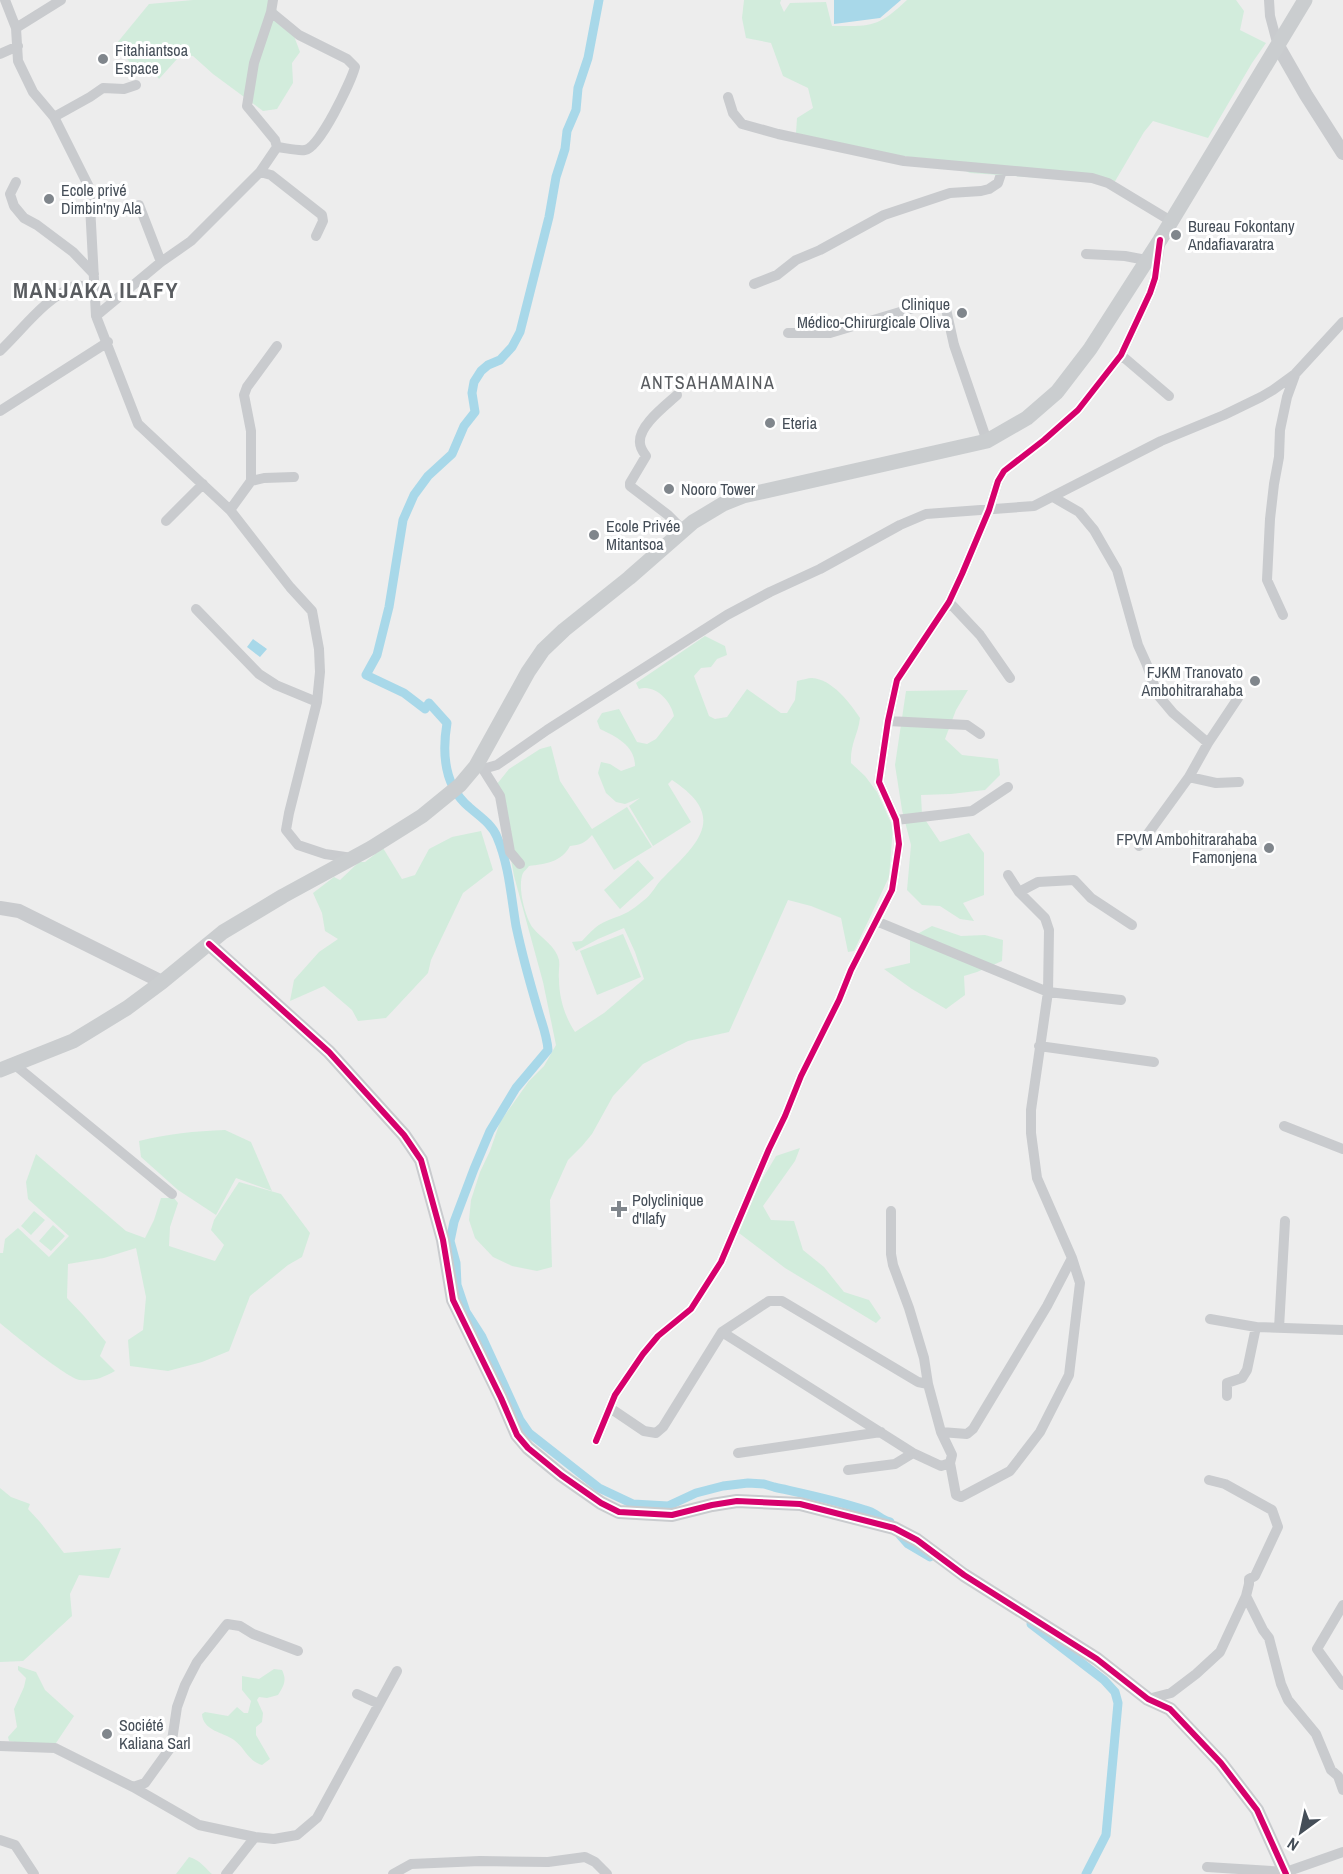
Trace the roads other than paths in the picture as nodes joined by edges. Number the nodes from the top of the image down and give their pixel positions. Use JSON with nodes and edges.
{"nodes":[{"id":1,"x":5,"y":0,"type":"edge"},
{"id":2,"x":61,"y":0,"type":"edge"},
{"id":3,"x":273,"y":0,"type":"edge"},
{"id":4,"x":1269,"y":0,"type":"edge"},
{"id":5,"x":1305,"y":0,"type":"edge"},
{"id":6,"x":271,"y":12,"type":"junction"},
{"id":7,"x":16,"y":28,"type":"junction"},
{"id":8,"x":18,"y":45,"type":"junction"},
{"id":9,"x":1278,"y":46,"type":"junction"},
{"id":10,"x":0,"y":54,"type":"edge"},
{"id":11,"x":136,"y":85,"type":"dead end"},
{"id":12,"x":728,"y":97,"type":"dead end"},
{"id":13,"x":54,"y":117,"type":"junction"},
{"id":14,"x":277,"y":147,"type":"junction"},
{"id":15,"x":1343,"y":153,"type":"edge"},
{"id":16,"x":1002,"y":171,"type":"junction"},
{"id":17,"x":260,"y":172,"type":"junction"},
{"id":18,"x":16,"y":182,"type":"dead end"},
{"id":19,"x":139,"y":205,"type":"dead end"},
{"id":20,"x":1171,"y":221,"type":"junction"},
{"id":21,"x":316,"y":236,"type":"dead end"},
{"id":22,"x":1160,"y":240,"type":"junction"},
{"id":23,"x":1086,"y":254,"type":"dead end"},
{"id":24,"x":1146,"y":260,"type":"junction"},
{"id":25,"x":161,"y":262,"type":"junction"},
{"id":26,"x":94,"y":274,"type":"junction"},
{"id":27,"x":754,"y":284,"type":"dead end"},
{"id":28,"x":94,"y":289,"type":"junction"},
{"id":29,"x":96,"y":316,"type":"junction"},
{"id":30,"x":1343,"y":322,"type":"edge"},
{"id":31,"x":788,"y":333,"type":"dead end"},
{"id":32,"x":108,"y":342,"type":"junction"},
{"id":33,"x":277,"y":346,"type":"dead end"},
{"id":34,"x":0,"y":351,"type":"edge"},
{"id":35,"x":1121,"y":355,"type":"junction"},
{"id":36,"x":1295,"y":374,"type":"junction"},
{"id":37,"x":677,"y":395,"type":"dead end"},
{"id":38,"x":1169,"y":396,"type":"dead end"},
{"id":39,"x":0,"y":411,"type":"edge"},
{"id":40,"x":987,"y":441,"type":"junction"},
{"id":41,"x":294,"y":477,"type":"dead end"},
{"id":42,"x":251,"y":481,"type":"junction"},
{"id":43,"x":203,"y":484,"type":"junction"},
{"id":44,"x":1053,"y":497,"type":"junction"},
{"id":45,"x":230,"y":510,"type":"junction"},
{"id":46,"x":989,"y":510,"type":"junction"},
{"id":47,"x":166,"y":521,"type":"dead end"},
{"id":48,"x":682,"y":531,"type":"junction"},
{"id":49,"x":949,"y":602,"type":"junction"},
{"id":50,"x":196,"y":609,"type":"dead end"},
{"id":51,"x":1283,"y":615,"type":"dead end"},
{"id":52,"x":1010,"y":678,"type":"dead end"},
{"id":53,"x":1238,"y":698,"type":"dead end"},
{"id":54,"x":316,"y":702,"type":"junction"},
{"id":55,"x":888,"y":721,"type":"junction"},
{"id":56,"x":980,"y":734,"type":"dead end"},
{"id":57,"x":1208,"y":743,"type":"junction"},
{"id":58,"x":479,"y":768,"type":"junction"},
{"id":59,"x":1189,"y":777,"type":"junction"},
{"id":60,"x":1239,"y":782,"type":"dead end"},
{"id":61,"x":1008,"y":787,"type":"dead end"},
{"id":62,"x":896,"y":820,"type":"junction"},
{"id":63,"x":1139,"y":846,"type":"dead end"},
{"id":64,"x":352,"y":858,"type":"junction"},
{"id":65,"x":520,"y":864,"type":"dead end"},
{"id":66,"x":1008,"y":875,"type":"dead end"},
{"id":67,"x":1019,"y":892,"type":"junction"},
{"id":68,"x":0,"y":908,"type":"edge"},
{"id":69,"x":876,"y":921,"type":"junction"},
{"id":70,"x":1131,"y":925,"type":"dead end"},
{"id":71,"x":209,"y":944,"type":"junction"},
{"id":72,"x":162,"y":982,"type":"junction"},
{"id":73,"x":1048,"y":992,"type":"junction"},
{"id":74,"x":1121,"y":1000,"type":"dead end"},
{"id":75,"x":1039,"y":1046,"type":"junction"},
{"id":76,"x":1154,"y":1062,"type":"dead end"},
{"id":77,"x":15,"y":1065,"type":"junction"},
{"id":78,"x":0,"y":1070,"type":"edge"},
{"id":79,"x":1284,"y":1126,"type":"dead end"},
{"id":80,"x":1343,"y":1149,"type":"edge"},
{"id":81,"x":172,"y":1194,"type":"dead end"},
{"id":82,"x":891,"y":1211,"type":"dead end"},
{"id":83,"x":1285,"y":1221,"type":"dead end"},
{"id":84,"x":1072,"y":1258,"type":"junction"},
{"id":85,"x":1210,"y":1319,"type":"dead end"},
{"id":86,"x":1256,"y":1327,"type":"junction"},
{"id":87,"x":1279,"y":1328,"type":"junction"},
{"id":88,"x":1343,"y":1330,"type":"edge"},
{"id":89,"x":722,"y":1332,"type":"junction"},
{"id":90,"x":928,"y":1384,"type":"junction"},
{"id":91,"x":1227,"y":1396,"type":"dead end"},
{"id":92,"x":610,"y":1408,"type":"junction"},
{"id":93,"x":881,"y":1432,"type":"junction"},
{"id":94,"x":942,"y":1432,"type":"junction"},
{"id":95,"x":596,"y":1441,"type":"dead end"},
{"id":96,"x":738,"y":1453,"type":"dead end"},
{"id":97,"x":913,"y":1453,"type":"junction"},
{"id":98,"x":950,"y":1463,"type":"junction"},
{"id":99,"x":848,"y":1470,"type":"dead end"},
{"id":100,"x":1209,"y":1480,"type":"dead end"},
{"id":101,"x":1246,"y":1596,"type":"junction"},
{"id":102,"x":1343,"y":1605,"type":"edge"},
{"id":103,"x":298,"y":1651,"type":"dead end"},
{"id":104,"x":397,"y":1671,"type":"dead end"},
{"id":105,"x":1343,"y":1685,"type":"edge"},
{"id":106,"x":357,"y":1694,"type":"dead end"},
{"id":107,"x":1148,"y":1700,"type":"junction"},
{"id":108,"x":379,"y":1704,"type":"junction"},
{"id":109,"x":0,"y":1746,"type":"edge"},
{"id":110,"x":133,"y":1787,"type":"junction"},
{"id":111,"x":1343,"y":1790,"type":"edge"},
{"id":112,"x":255,"y":1837,"type":"junction"},
{"id":113,"x":0,"y":1840,"type":"edge"},
{"id":114,"x":1343,"y":1852,"type":"edge"},
{"id":115,"x":1207,"y":1867,"type":"dead end"},
{"id":116,"x":1286,"y":1873,"type":"edge"},
{"id":117,"x":34,"y":1874,"type":"edge"},
{"id":118,"x":226,"y":1874,"type":"edge"},
{"id":119,"x":393,"y":1874,"type":"edge"},
{"id":120,"x":607,"y":1874,"type":"edge"}],
"edges":[{"from":1,"to":7,"type":"street"},
{"from":2,"to":7,"type":"street"},
{"from":3,"to":6,"type":"street"},
{"from":4,"to":9,"type":"street"},
{"from":5,"to":9,"type":"main road"},
{"from":6,"to":14,"type":"street"},
{"from":6,"to":14,"type":"street"},
{"from":7,"to":8,"type":"street"},
{"from":8,"to":10,"type":"street"},
{"from":8,"to":13,"type":"street"},
{"from":9,"to":15,"type":"street"},
{"from":9,"to":20,"type":"main road"},
{"from":11,"to":13,"type":"street"},
{"from":12,"to":16,"type":"street"},
{"from":13,"to":26,"type":"street"},
{"from":14,"to":17,"type":"street"},
{"from":16,"to":20,"type":"street"},
{"from":16,"to":27,"type":"street"},
{"from":17,"to":21,"type":"street"},
{"from":17,"to":25,"type":"street"},
{"from":18,"to":26,"type":"street"},
{"from":19,"to":25,"type":"street"},
{"from":20,"to":22,"type":"main road"},
{"from":22,"to":24,"type":"main road"},
{"from":22,"to":35,"type":"street"},
{"from":23,"to":24,"type":"street"},
{"from":24,"to":40,"type":"main road"},
{"from":25,"to":29,"type":"street"},
{"from":26,"to":28,"type":"street"},
{"from":28,"to":29,"type":"street"},
{"from":28,"to":34,"type":"street"},
{"from":29,"to":32,"type":"street"},
{"from":30,"to":36,"type":"street"},
{"from":31,"to":40,"type":"street"},
{"from":32,"to":39,"type":"street"},
{"from":32,"to":43,"type":"street"},
{"from":33,"to":42,"type":"street"},
{"from":35,"to":38,"type":"street"},
{"from":35,"to":46,"type":"street"},
{"from":36,"to":44,"type":"street"},
{"from":36,"to":51,"type":"street"},
{"from":37,"to":48,"type":"street"},
{"from":40,"to":48,"type":"main road"},
{"from":41,"to":42,"type":"street"},
{"from":42,"to":45,"type":"street"},
{"from":43,"to":45,"type":"street"},
{"from":43,"to":47,"type":"street"},
{"from":44,"to":46,"type":"street"},
{"from":44,"to":57,"type":"street"},
{"from":45,"to":54,"type":"street"},
{"from":46,"to":49,"type":"street"},
{"from":46,"to":58,"type":"street"},
{"from":48,"to":58,"type":"main road"},
{"from":49,"to":52,"type":"street"},
{"from":49,"to":55,"type":"street"},
{"from":50,"to":54,"type":"street"},
{"from":53,"to":57,"type":"street"},
{"from":54,"to":64,"type":"street"},
{"from":55,"to":56,"type":"street"},
{"from":55,"to":62,"type":"street"},
{"from":57,"to":59,"type":"street"},
{"from":58,"to":64,"type":"main road"},
{"from":58,"to":65,"type":"street"},
{"from":59,"to":60,"type":"street"},
{"from":59,"to":63,"type":"street"},
{"from":61,"to":62,"type":"street"},
{"from":62,"to":69,"type":"street"},
{"from":64,"to":71,"type":"main road"},
{"from":66,"to":67,"type":"street"},
{"from":67,"to":70,"type":"street"},
{"from":67,"to":73,"type":"street"},
{"from":68,"to":72,"type":"street"},
{"from":69,"to":73,"type":"street"},
{"from":69,"to":92,"type":"street"},
{"from":71,"to":72,"type":"main road"},
{"from":71,"to":107,"type":"street"},
{"from":72,"to":77,"type":"main road"},
{"from":73,"to":74,"type":"street"},
{"from":73,"to":75,"type":"street"},
{"from":75,"to":76,"type":"street"},
{"from":75,"to":84,"type":"street"},
{"from":77,"to":78,"type":"main road"},
{"from":77,"to":81,"type":"street"},
{"from":79,"to":80,"type":"street"},
{"from":82,"to":90,"type":"street"},
{"from":83,"to":87,"type":"street"},
{"from":84,"to":94,"type":"street"},
{"from":84,"to":98,"type":"street"},
{"from":85,"to":86,"type":"street"},
{"from":86,"to":87,"type":"street"},
{"from":86,"to":91,"type":"street"},
{"from":87,"to":88,"type":"street"},
{"from":89,"to":90,"type":"street"},
{"from":89,"to":92,"type":"street"},
{"from":89,"to":93,"type":"street"},
{"from":90,"to":94,"type":"street"},
{"from":92,"to":95,"type":"street"},
{"from":93,"to":96,"type":"street"},
{"from":93,"to":97,"type":"street"},
{"from":94,"to":98,"type":"street"},
{"from":97,"to":98,"type":"street"},
{"from":97,"to":99,"type":"street"},
{"from":100,"to":101,"type":"street"},
{"from":101,"to":107,"type":"street"},
{"from":101,"to":111,"type":"street"},
{"from":102,"to":105,"type":"street"},
{"from":103,"to":110,"type":"street"},
{"from":104,"to":108,"type":"street"},
{"from":106,"to":108,"type":"street"},
{"from":107,"to":116,"type":"street"},
{"from":108,"to":112,"type":"street"},
{"from":109,"to":110,"type":"street"},
{"from":110,"to":112,"type":"street"},
{"from":112,"to":118,"type":"street"},
{"from":113,"to":117,"type":"street"},
{"from":114,"to":116,"type":"street"},
{"from":115,"to":116,"type":"street"},
{"from":119,"to":120,"type":"street"}]}
